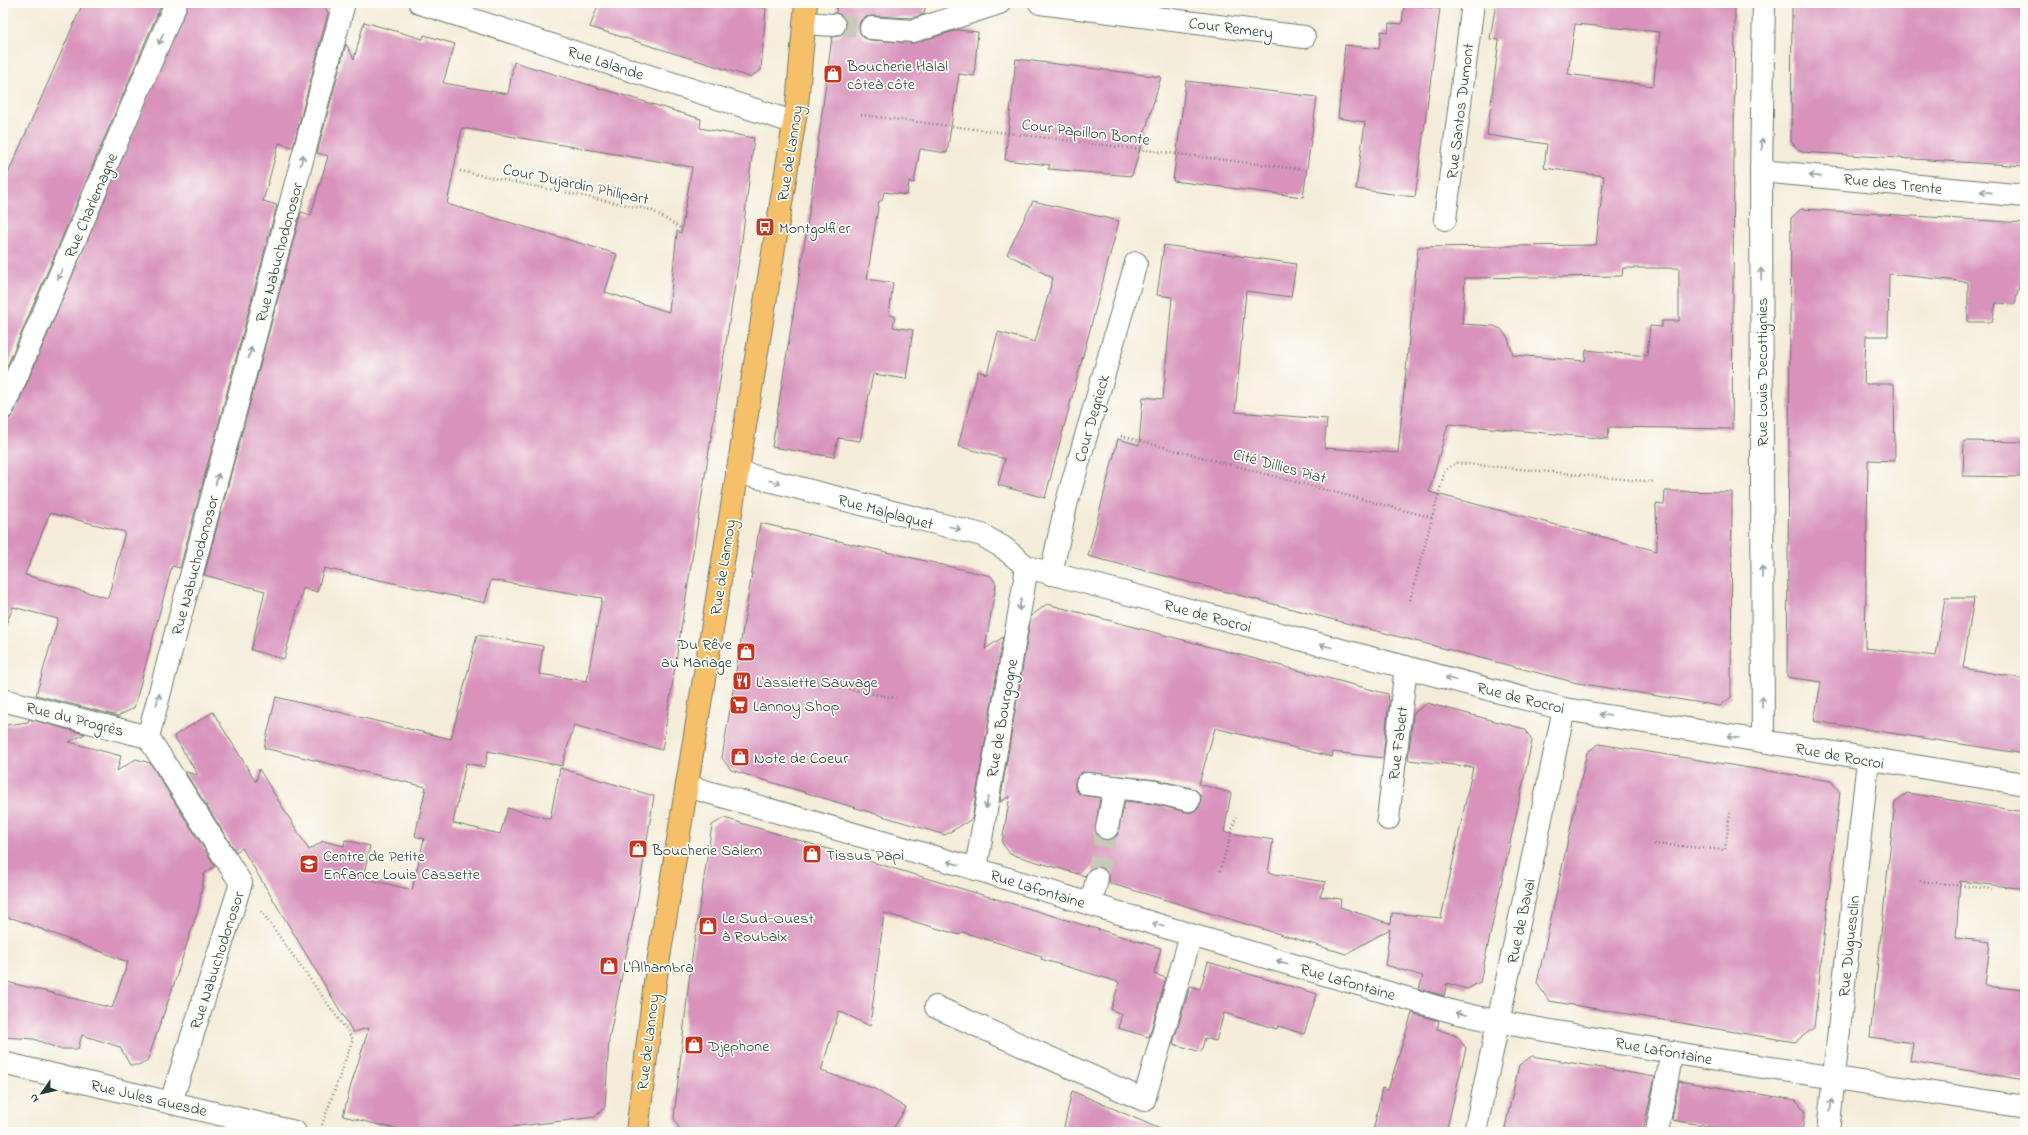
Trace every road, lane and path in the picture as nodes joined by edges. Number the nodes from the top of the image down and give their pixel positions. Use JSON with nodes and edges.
{"nodes":[{"id":1,"x":176,"y":3,"type":"edge"},
{"id":2,"x":344,"y":3,"type":"edge"},
{"id":3,"x":420,"y":3,"type":"edge"},
{"id":4,"x":999,"y":3,"type":"edge"},
{"id":5,"x":1040,"y":3,"type":"edge"},
{"id":6,"x":1473,"y":3,"type":"edge"},
{"id":7,"x":1764,"y":3,"type":"edge"},
{"id":8,"x":806,"y":13,"type":"edge"},
{"id":9,"x":834,"y":25,"type":"tunnel mouth"},
{"id":10,"x":871,"y":28,"type":"tunnel mouth"},
{"id":11,"x":1304,"y":37,"type":"dead end"},
{"id":12,"x":861,"y":115,"type":"dead end"},
{"id":13,"x":793,"y":122,"type":"junction"},
{"id":14,"x":1308,"y":170,"type":"dead end"},
{"id":15,"x":460,"y":171,"type":"dead end"},
{"id":16,"x":1761,"y":171,"type":"junction"},
{"id":17,"x":2025,"y":196,"type":"edge"},
{"id":18,"x":1445,"y":219,"type":"dead end"},
{"id":19,"x":682,"y":229,"type":"dead end"},
{"id":20,"x":1136,"y":263,"type":"dead end"},
{"id":21,"x":3,"y":408,"type":"edge"},
{"id":22,"x":1121,"y":436,"type":"dead end"},
{"id":23,"x":737,"y":472,"type":"junction"},
{"id":24,"x":1654,"y":482,"type":"dead end"},
{"id":25,"x":1433,"y":518,"type":"junction"},
{"id":26,"x":1027,"y":567,"type":"junction"},
{"id":27,"x":1052,"y":574,"type":"junction"},
{"id":28,"x":1410,"y":600,"type":"dead end"},
{"id":29,"x":1406,"y":667,"type":"junction"},
{"id":30,"x":799,"y":677,"type":"dead end"},
{"id":31,"x":896,"y":698,"type":"dead end"},
{"id":32,"x":3,"y":700,"type":"edge"},
{"id":33,"x":1564,"y":709,"type":"junction"},
{"id":34,"x":148,"y":737,"type":"junction"},
{"id":35,"x":1763,"y":741,"type":"junction"},
{"id":36,"x":1868,"y":760,"type":"junction"},
{"id":37,"x":1087,"y":784,"type":"dead end"},
{"id":38,"x":2025,"y":784,"type":"edge"},
{"id":39,"x":687,"y":786,"type":"junction"},
{"id":40,"x":1114,"y":787,"type":"junction"},
{"id":41,"x":1189,"y":800,"type":"dead end"},
{"id":42,"x":1730,"y":814,"type":"dead end"},
{"id":43,"x":1236,"y":817,"type":"dead end"},
{"id":44,"x":1388,"y":819,"type":"dead end"},
{"id":45,"x":1107,"y":828,"type":"tunnel mouth"},
{"id":46,"x":1654,"y":844,"type":"dead end"},
{"id":47,"x":976,"y":869,"type":"junction"},
{"id":48,"x":1220,"y":871,"type":"dead end"},
{"id":49,"x":1097,"y":879,"type":"tunnel mouth"},
{"id":50,"x":1920,"y":881,"type":"dead end"},
{"id":51,"x":240,"y":883,"type":"junction"},
{"id":52,"x":1992,"y":889,"type":"dead end"},
{"id":53,"x":1090,"y":904,"type":"junction"},
{"id":54,"x":1191,"y":935,"type":"junction"},
{"id":55,"x":936,"y":1007,"type":"dead end"},
{"id":56,"x":1499,"y":1022,"type":"junction"},
{"id":57,"x":1672,"y":1052,"type":"junction"},
{"id":58,"x":3,"y":1063,"type":"edge"},
{"id":59,"x":1834,"y":1077,"type":"junction"},
{"id":60,"x":171,"y":1102,"type":"junction"},
{"id":61,"x":2025,"y":1107,"type":"edge"},
{"id":62,"x":226,"y":1124,"type":"edge"},
{"id":63,"x":295,"y":1132,"type":"edge"},
{"id":64,"x":320,"y":1132,"type":"edge"},
{"id":65,"x":637,"y":1132,"type":"edge"},
{"id":66,"x":1475,"y":1132,"type":"edge"},
{"id":67,"x":1657,"y":1132,"type":"edge"},
{"id":68,"x":1828,"y":1132,"type":"edge"}],
"edges":[{"from":1,"to":21,"type":"street","name":"Rue Charlemagne","one_way":true},
{"from":34,"to":2,"type":"street","name":"Rue Nabuchodonosor","one_way":true},
{"from":3,"to":13,"type":"street","name":"Rue Lalande"},
{"from":4,"to":10,"type":"street"},
{"from":5,"to":11,"type":"street","name":"Cour Remery"},
{"from":6,"to":18,"type":"street","name":"Rue Santos Dumont"},
{"from":16,"to":7,"type":"street","name":"Rue Louis Decottignies","one_way":true},
{"from":8,"to":9,"type":"street"},
{"from":8,"to":13,"type":"main road","name":"Rue de Lannoy"},
{"from":12,"to":14,"type":"path","name":"Cour Papillon Bonte"},
{"from":13,"to":23,"type":"main road","name":"Rue de Lannoy"},
{"from":15,"to":19,"type":"path","name":"Cour Dujardin Philipart"},
{"from":17,"to":16,"type":"street","name":"Rue des Trente","one_way":true},
{"from":35,"to":16,"type":"street","name":"Rue Louis Decottignies","one_way":true},
{"from":20,"to":27,"type":"street","name":"Cour Degrieck"},
{"from":22,"to":25,"type":"path","name":"Cité Dillies Piat"},
{"from":23,"to":26,"type":"street","name":"Rue Malplaquet","one_way":true},
{"from":23,"to":39,"type":"main road","name":"Rue de Lannoy"},
{"from":24,"to":25,"type":"path"},
{"from":25,"to":28,"type":"path"},
{"from":26,"to":27,"type":"street","name":"Rue de Rocroi"},
{"from":26,"to":47,"type":"street","name":"Rue de Bourgogne","one_way":true},
{"from":29,"to":27,"type":"street","name":"Rue de Rocroi","one_way":true},
{"from":33,"to":29,"type":"street","name":"Rue de Rocroi","one_way":true},
{"from":29,"to":44,"type":"street","name":"Rue Fabert"},
{"from":30,"to":31,"type":"path"},
{"from":32,"to":34,"type":"street","name":"Rue du Progrès"},
{"from":35,"to":33,"type":"street","name":"Rue de Rocroi","one_way":true},
{"from":33,"to":56,"type":"street","name":"Rue de Bavai"},
{"from":34,"to":51,"type":"street","name":"Rue Nabuchodonosor"},
{"from":35,"to":36,"type":"street","name":"Rue de Rocroi"},
{"from":36,"to":38,"type":"street","name":"Rue de Rocroi"},
{"from":36,"to":59,"type":"street","name":"Rue Duguesclin"},
{"from":37,"to":40,"type":"street"},
{"from":47,"to":39,"type":"street","name":"Rue Lafontaine","one_way":true},
{"from":39,"to":65,"type":"main road","name":"Rue de Lannoy"},
{"from":40,"to":41,"type":"street"},
{"from":40,"to":45,"type":"street"},
{"from":42,"to":46,"type":"path"},
{"from":43,"to":48,"type":"path"},
{"from":47,"to":53,"type":"street","name":"Rue Lafontaine"},
{"from":49,"to":53,"type":"street"},
{"from":50,"to":52,"type":"path"},
{"from":51,"to":60,"type":"street","name":"Rue Nabuchodonosor"},
{"from":51,"to":64,"type":"path"},
{"from":54,"to":53,"type":"street","name":"Rue Lafontaine","one_way":true},
{"from":54,"to":55,"type":"street"},
{"from":56,"to":54,"type":"street","name":"Rue Lafontaine","one_way":true},
{"from":56,"to":57,"type":"street","name":"Rue Lafontaine"},
{"from":56,"to":66,"type":"street","name":"Rue de Bavai"},
{"from":57,"to":59,"type":"street","name":"Rue Lafontaine"},
{"from":57,"to":67,"type":"street"},
{"from":58,"to":60,"type":"street","name":"Rue Jules Guesde"},
{"from":59,"to":61,"type":"street","name":"Rue Lafontaine"},
{"from":68,"to":59,"type":"street","name":"Rue Duguesclin","one_way":true},
{"from":60,"to":62,"type":"street","name":"Rue Jules Guesde"},
{"from":62,"to":63,"type":"street","name":"Rue Jules Guesde"}]}
